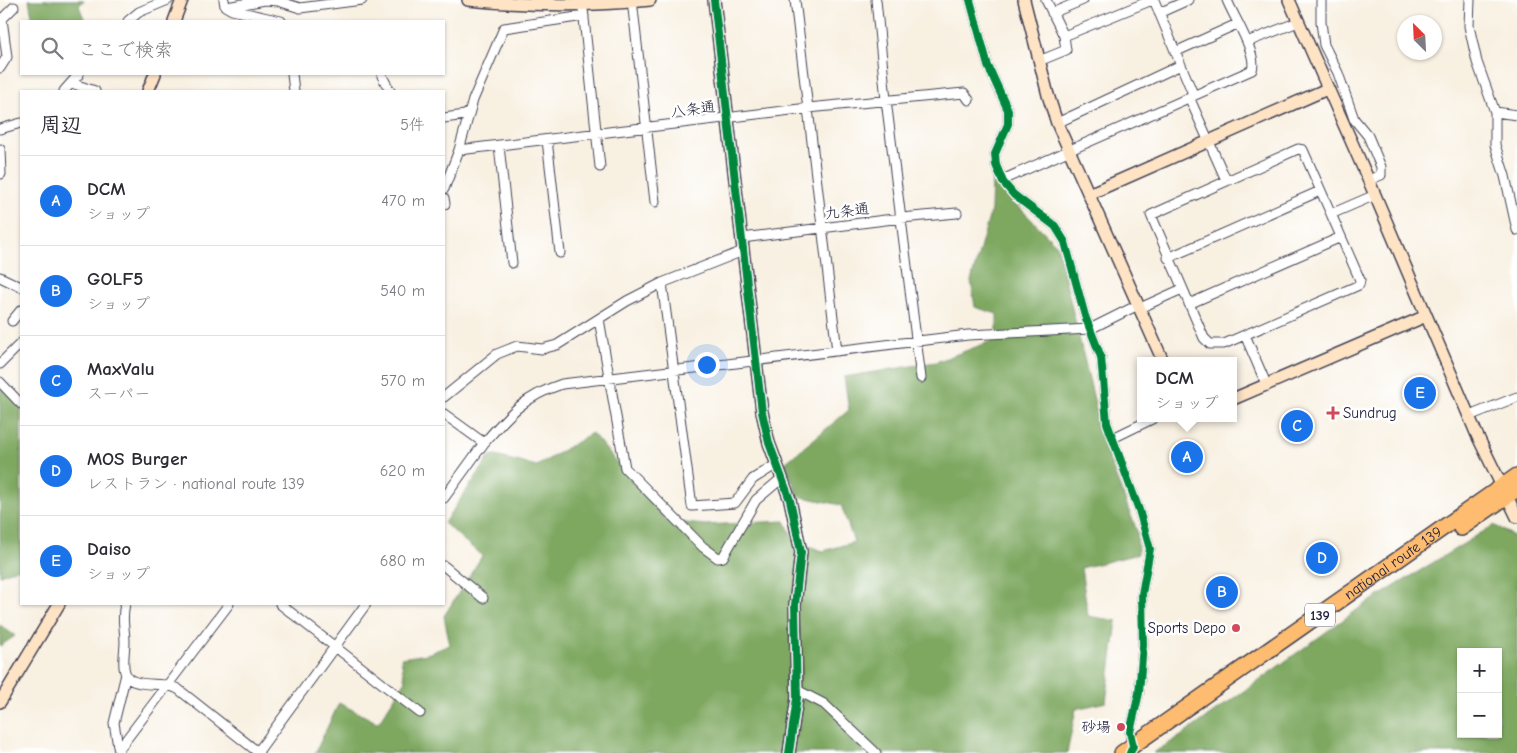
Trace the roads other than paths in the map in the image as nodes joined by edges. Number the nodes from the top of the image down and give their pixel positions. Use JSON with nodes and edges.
{"nodes":[{"id":1,"x":168,"y":0,"type":"edge"},
{"id":2,"x":182,"y":0,"type":"edge"},
{"id":3,"x":362,"y":0,"type":"edge"},
{"id":4,"x":468,"y":0,"type":"edge"},
{"id":5,"x":650,"y":0,"type":"edge"},
{"id":6,"x":714,"y":0,"type":"edge"},
{"id":7,"x":795,"y":0,"type":"edge"},
{"id":8,"x":876,"y":0,"type":"edge"},
{"id":9,"x":970,"y":0,"type":"edge"},
{"id":10,"x":1024,"y":0,"type":"edge"},
{"id":11,"x":1046,"y":0,"type":"edge"},
{"id":12,"x":1083,"y":0,"type":"edge"},
{"id":13,"x":1153,"y":0,"type":"edge"},
{"id":14,"x":1188,"y":0,"type":"edge"},
{"id":15,"x":1227,"y":0,"type":"edge"},
{"id":16,"x":1289,"y":0,"type":"edge"},
{"id":17,"x":1321,"y":0,"type":"edge"},
{"id":18,"x":1470,"y":0,"type":"edge"},
{"id":19,"x":632,"y":1,"type":"edge"},
{"id":20,"x":532,"y":3,"type":"edge"},
{"id":21,"x":226,"y":4,"type":"edge"},
{"id":22,"x":14,"y":7,"type":"dead end"},
{"id":23,"x":583,"y":8,"type":"edge"},
{"id":24,"x":1052,"y":13,"type":"junction"},
{"id":25,"x":1159,"y":13,"type":"junction"},
{"id":26,"x":129,"y":20,"type":"edge"},
{"id":27,"x":174,"y":20,"type":"edge"},
{"id":28,"x":278,"y":20,"type":"edge"},
{"id":29,"x":1298,"y":22,"type":"junction"},
{"id":30,"x":1237,"y":24,"type":"junction"},
{"id":31,"x":1064,"y":36,"type":"junction"},
{"id":32,"x":1247,"y":42,"type":"junction"},
{"id":33,"x":1175,"y":52,"type":"junction"},
{"id":34,"x":1039,"y":61,"type":"junction"},
{"id":35,"x":1181,"y":65,"type":"junction"},
{"id":36,"x":0,"y":68,"type":"edge"},
{"id":37,"x":78,"y":75,"type":"edge"},
{"id":38,"x":154,"y":75,"type":"edge"},
{"id":39,"x":292,"y":75,"type":"edge"},
{"id":40,"x":382,"y":76,"type":"dead end"},
{"id":41,"x":71,"y":83,"type":"junction"},
{"id":42,"x":1328,"y":88,"type":"junction"},
{"id":43,"x":65,"y":90,"type":"edge"},
{"id":44,"x":92,"y":90,"type":"edge"},
{"id":45,"x":148,"y":90,"type":"edge"},
{"id":46,"x":294,"y":90,"type":"edge"},
{"id":47,"x":389,"y":90,"type":"edge"},
{"id":48,"x":1191,"y":96,"type":"junction"},
{"id":49,"x":886,"y":100,"type":"junction"},
{"id":50,"x":969,"y":100,"type":"dead end"},
{"id":51,"x":808,"y":108,"type":"junction"},
{"id":52,"x":469,"y":112,"type":"junction"},
{"id":53,"x":1495,"y":112,"type":"junction"},
{"id":54,"x":1517,"y":115,"type":"edge"},
{"id":55,"x":445,"y":118,"type":"edge"},
{"id":56,"x":728,"y":119,"type":"junction"},
{"id":57,"x":20,"y":123,"type":"edge"},
{"id":58,"x":1057,"y":123,"type":"junction"},
{"id":59,"x":647,"y":128,"type":"junction"},
{"id":60,"x":0,"y":129,"type":"edge"},
{"id":61,"x":595,"y":135,"type":"junction"},
{"id":62,"x":547,"y":140,"type":"junction"},
{"id":63,"x":1208,"y":141,"type":"junction"},
{"id":64,"x":499,"y":146,"type":"junction"},
{"id":65,"x":0,"y":149,"type":"edge"},
{"id":66,"x":459,"y":150,"type":"junction"},
{"id":67,"x":1070,"y":150,"type":"junction"},
{"id":68,"x":600,"y":167,"type":"dead end"},
{"id":69,"x":1,"y":174,"type":"edge"},
{"id":70,"x":1002,"y":180,"type":"junction"},
{"id":71,"x":1226,"y":180,"type":"junction"},
{"id":72,"x":1368,"y":180,"type":"junction"},
{"id":73,"x":445,"y":185,"type":"edge"},
{"id":74,"x":1320,"y":191,"type":"junction"},
{"id":75,"x":1089,"y":194,"type":"junction"},
{"id":76,"x":1375,"y":195,"type":"junction"},
{"id":77,"x":655,"y":202,"type":"dead end"},
{"id":78,"x":956,"y":213,"type":"dead end"},
{"id":79,"x":1331,"y":214,"type":"junction"},
{"id":80,"x":901,"y":218,"type":"junction"},
{"id":81,"x":823,"y":228,"type":"junction"},
{"id":82,"x":1517,"y":230,"type":"edge"},
{"id":83,"x":1341,"y":237,"type":"junction"},
{"id":84,"x":742,"y":238,"type":"junction"},
{"id":85,"x":743,"y":251,"type":"junction"},
{"id":86,"x":560,"y":253,"type":"dead end"},
{"id":87,"x":1168,"y":258,"type":"junction"},
{"id":88,"x":512,"y":263,"type":"dead end"},
{"id":89,"x":0,"y":277,"type":"edge"},
{"id":90,"x":662,"y":283,"type":"junction"},
{"id":91,"x":20,"y":286,"type":"edge"},
{"id":92,"x":1182,"y":289,"type":"junction"},
{"id":93,"x":1189,"y":304,"type":"junction"},
{"id":94,"x":1139,"y":307,"type":"junction"},
{"id":95,"x":20,"y":311,"type":"edge"},
{"id":96,"x":1426,"y":316,"type":"junction"},
{"id":97,"x":599,"y":319,"type":"junction"},
{"id":98,"x":12,"y":321,"type":"dead end"},
{"id":99,"x":1090,"y":328,"type":"junction"},
{"id":100,"x":1245,"y":335,"type":"junction"},
{"id":101,"x":917,"y":341,"type":"junction"},
{"id":102,"x":20,"y":344,"type":"edge"},
{"id":103,"x":837,"y":351,"type":"junction"},
{"id":104,"x":1161,"y":357,"type":"edge"},
{"id":105,"x":756,"y":361,"type":"junction"},
{"id":106,"x":0,"y":364,"type":"edge"},
{"id":107,"x":675,"y":370,"type":"junction"},
{"id":108,"x":609,"y":377,"type":"junction"},
{"id":109,"x":921,"y":378,"type":"dead end"},
{"id":110,"x":0,"y":382,"type":"edge"},
{"id":111,"x":1267,"y":386,"type":"junction"},
{"id":112,"x":445,"y":396,"type":"edge"},
{"id":113,"x":1237,"y":397,"type":"edge"},
{"id":114,"x":1517,"y":397,"type":"edge"},
{"id":115,"x":20,"y":403,"type":"edge"},
{"id":116,"x":445,"y":415,"type":"edge"},
{"id":117,"x":1469,"y":416,"type":"junction"},
{"id":118,"x":1146,"y":422,"type":"edge"},
{"id":119,"x":1113,"y":438,"type":"junction"},
{"id":120,"x":484,"y":443,"type":"junction"},
{"id":121,"x":777,"y":464,"type":"junction"},
{"id":122,"x":1517,"y":476,"type":"edge"},
{"id":123,"x":782,"y":478,"type":"junction"},
{"id":124,"x":1509,"y":491,"type":"edge"},
{"id":125,"x":445,"y":497,"type":"edge"},
{"id":126,"x":1517,"y":517,"type":"edge"},
{"id":127,"x":445,"y":567,"type":"edge"},
{"id":128,"x":483,"y":598,"type":"dead end"},
{"id":129,"x":58,"y":605,"type":"edge"},
{"id":130,"x":125,"y":605,"type":"edge"},
{"id":131,"x":228,"y":605,"type":"edge"},
{"id":132,"x":281,"y":605,"type":"edge"},
{"id":133,"x":365,"y":605,"type":"edge"},
{"id":134,"x":335,"y":646,"type":"junction"},
{"id":135,"x":126,"y":674,"type":"junction"},
{"id":136,"x":169,"y":684,"type":"junction"},
{"id":137,"x":797,"y":690,"type":"junction"},
{"id":138,"x":0,"y":702,"type":"edge"},
{"id":139,"x":420,"y":713,"type":"dead end"},
{"id":140,"x":119,"y":751,"type":"edge"},
{"id":141,"x":1130,"y":751,"type":"edge"},
{"id":142,"x":258,"y":753,"type":"edge"},
{"id":143,"x":789,"y":753,"type":"edge"},
{"id":144,"x":876,"y":753,"type":"edge"}],
"edges":[{"from":1,"to":26,"type":"street"},
{"from":2,"to":27,"type":"street"},
{"from":3,"to":21,"type":"street"},
{"from":4,"to":20,"type":"street"},
{"from":5,"to":19,"type":"street"},
{"from":6,"to":56,"type":"street"},
{"from":7,"to":51,"type":"street"},
{"from":8,"to":49,"type":"street"},
{"from":9,"to":70,"type":"street"},
{"from":10,"to":34,"type":"street"},
{"from":11,"to":24,"type":"street"},
{"from":12,"to":24,"type":"street"},
{"from":13,"to":25,"type":"street"},
{"from":13,"to":31,"type":"street"},
{"from":14,"to":25,"type":"street"},
{"from":15,"to":30,"type":"street"},
{"from":16,"to":29,"type":"street"},
{"from":17,"to":72,"type":"street"},
{"from":18,"to":53,"type":"street"},
{"from":19,"to":23,"type":"street"},
{"from":19,"to":59,"type":"street"},
{"from":20,"to":23,"type":"street"},
{"from":21,"to":28,"type":"street"},
{"from":22,"to":36,"type":"street"},
{"from":23,"to":52,"type":"street"},
{"from":23,"to":61,"type":"street"},
{"from":24,"to":31,"type":"street"},
{"from":25,"to":33,"type":"street"},
{"from":29,"to":32,"type":"street"},
{"from":29,"to":42,"type":"street"},
{"from":30,"to":32,"type":"street"},
{"from":30,"to":33,"type":"street"},
{"from":31,"to":34,"type":"street"},
{"from":32,"to":48,"type":"street"},
{"from":33,"to":35,"type":"street"},
{"from":34,"to":58,"type":"street"},
{"from":35,"to":48,"type":"street"},
{"from":35,"to":58,"type":"street"},
{"from":37,"to":41,"type":"street"},
{"from":38,"to":45,"type":"street"},
{"from":39,"to":46,"type":"street"},
{"from":40,"to":47,"type":"street"},
{"from":41,"to":43,"type":"street"},
{"from":41,"to":44,"type":"street"},
{"from":42,"to":63,"type":"street"},
{"from":42,"to":72,"type":"street"},
{"from":48,"to":63,"type":"street"},
{"from":48,"to":67,"type":"street"},
{"from":49,"to":50,"type":"street","name":"八条通"},
{"from":49,"to":51,"type":"street","name":"八条通"},
{"from":49,"to":80,"type":"street"},
{"from":51,"to":56,"type":"street","name":"八条通"},
{"from":51,"to":81,"type":"street"},
{"from":52,"to":55,"type":"street"},
{"from":52,"to":66,"type":"street"},
{"from":53,"to":54,"type":"street"},
{"from":53,"to":82,"type":"street"},
{"from":56,"to":59,"type":"street","name":"八条通"},
{"from":56,"to":84,"type":"street"},
{"from":57,"to":60,"type":"street"},
{"from":58,"to":67,"type":"street"},
{"from":59,"to":61,"type":"street","name":"八条通"},
{"from":59,"to":77,"type":"street"},
{"from":61,"to":62,"type":"street","name":"八条通"},
{"from":61,"to":68,"type":"street"},
{"from":62,"to":64,"type":"street","name":"八条通"},
{"from":62,"to":86,"type":"street"},
{"from":63,"to":71,"type":"street"},
{"from":63,"to":75,"type":"street"},
{"from":64,"to":66,"type":"street","name":"八条通"},
{"from":64,"to":88,"type":"street"},
{"from":65,"to":69,"type":"street"},
{"from":66,"to":73,"type":"street"},
{"from":67,"to":70,"type":"street"},
{"from":67,"to":75,"type":"street"},
{"from":70,"to":99,"type":"street"},
{"from":71,"to":74,"type":"street"},
{"from":71,"to":87,"type":"street"},
{"from":72,"to":76,"type":"street"},
{"from":74,"to":79,"type":"street"},
{"from":74,"to":87,"type":"street"},
{"from":75,"to":94,"type":"street"},
{"from":76,"to":79,"type":"street"},
{"from":76,"to":96,"type":"street"},
{"from":78,"to":80,"type":"street","name":"九条通"},
{"from":79,"to":83,"type":"street"},
{"from":80,"to":81,"type":"street","name":"九条通"},
{"from":80,"to":101,"type":"street"},
{"from":81,"to":84,"type":"street","name":"九条通"},
{"from":81,"to":103,"type":"street"},
{"from":83,"to":93,"type":"street"},
{"from":83,"to":100,"type":"street"},
{"from":84,"to":85,"type":"street"},
{"from":85,"to":90,"type":"street"},
{"from":85,"to":105,"type":"street"},
{"from":87,"to":92,"type":"street"},
{"from":89,"to":91,"type":"street"},
{"from":90,"to":97,"type":"street"},
{"from":90,"to":107,"type":"street"},
{"from":92,"to":93,"type":"street"},
{"from":92,"to":94,"type":"street"},
{"from":93,"to":100,"type":"street"},
{"from":94,"to":99,"type":"street"},
{"from":94,"to":104,"type":"street"},
{"from":95,"to":98,"type":"street"},
{"from":96,"to":111,"type":"street"},
{"from":96,"to":117,"type":"street"},
{"from":97,"to":108,"type":"street"},
{"from":97,"to":112,"type":"street"},
{"from":99,"to":101,"type":"street"},
{"from":99,"to":119,"type":"street"},
{"from":100,"to":111,"type":"street"},
{"from":101,"to":103,"type":"street"},
{"from":101,"to":109,"type":"street"},
{"from":102,"to":106,"type":"street"},
{"from":103,"to":105,"type":"street"},
{"from":105,"to":107,"type":"street"},
{"from":105,"to":121,"type":"street"},
{"from":107,"to":108,"type":"street"},
{"from":107,"to":121,"type":"street"},
{"from":108,"to":120,"type":"street"},
{"from":108,"to":123,"type":"street"},
{"from":110,"to":115,"type":"street"},
{"from":111,"to":113,"type":"street"},
{"from":114,"to":117,"type":"street"},
{"from":116,"to":120,"type":"street"},
{"from":117,"to":124,"type":"street"},
{"from":118,"to":119,"type":"street"},
{"from":119,"to":141,"type":"street"},
{"from":120,"to":125,"type":"street"},
{"from":121,"to":123,"type":"street"},
{"from":122,"to":124,"type":"highway","name":"national route 139","number":"139"},
{"from":123,"to":137,"type":"street"},
{"from":124,"to":126,"type":"street"},
{"from":124,"to":141,"type":"highway","name":"national route 139","number":"139"},
{"from":127,"to":128,"type":"street"},
{"from":129,"to":138,"type":"street"},
{"from":130,"to":135,"type":"street"},
{"from":131,"to":136,"type":"street"},
{"from":132,"to":134,"type":"street"},
{"from":133,"to":134,"type":"street"},
{"from":134,"to":139,"type":"street"},
{"from":134,"to":142,"type":"street"},
{"from":135,"to":136,"type":"street"},
{"from":135,"to":140,"type":"street"},
{"from":136,"to":140,"type":"street"},
{"from":136,"to":142,"type":"street"},
{"from":137,"to":143,"type":"street"},
{"from":137,"to":144,"type":"street"}]}
